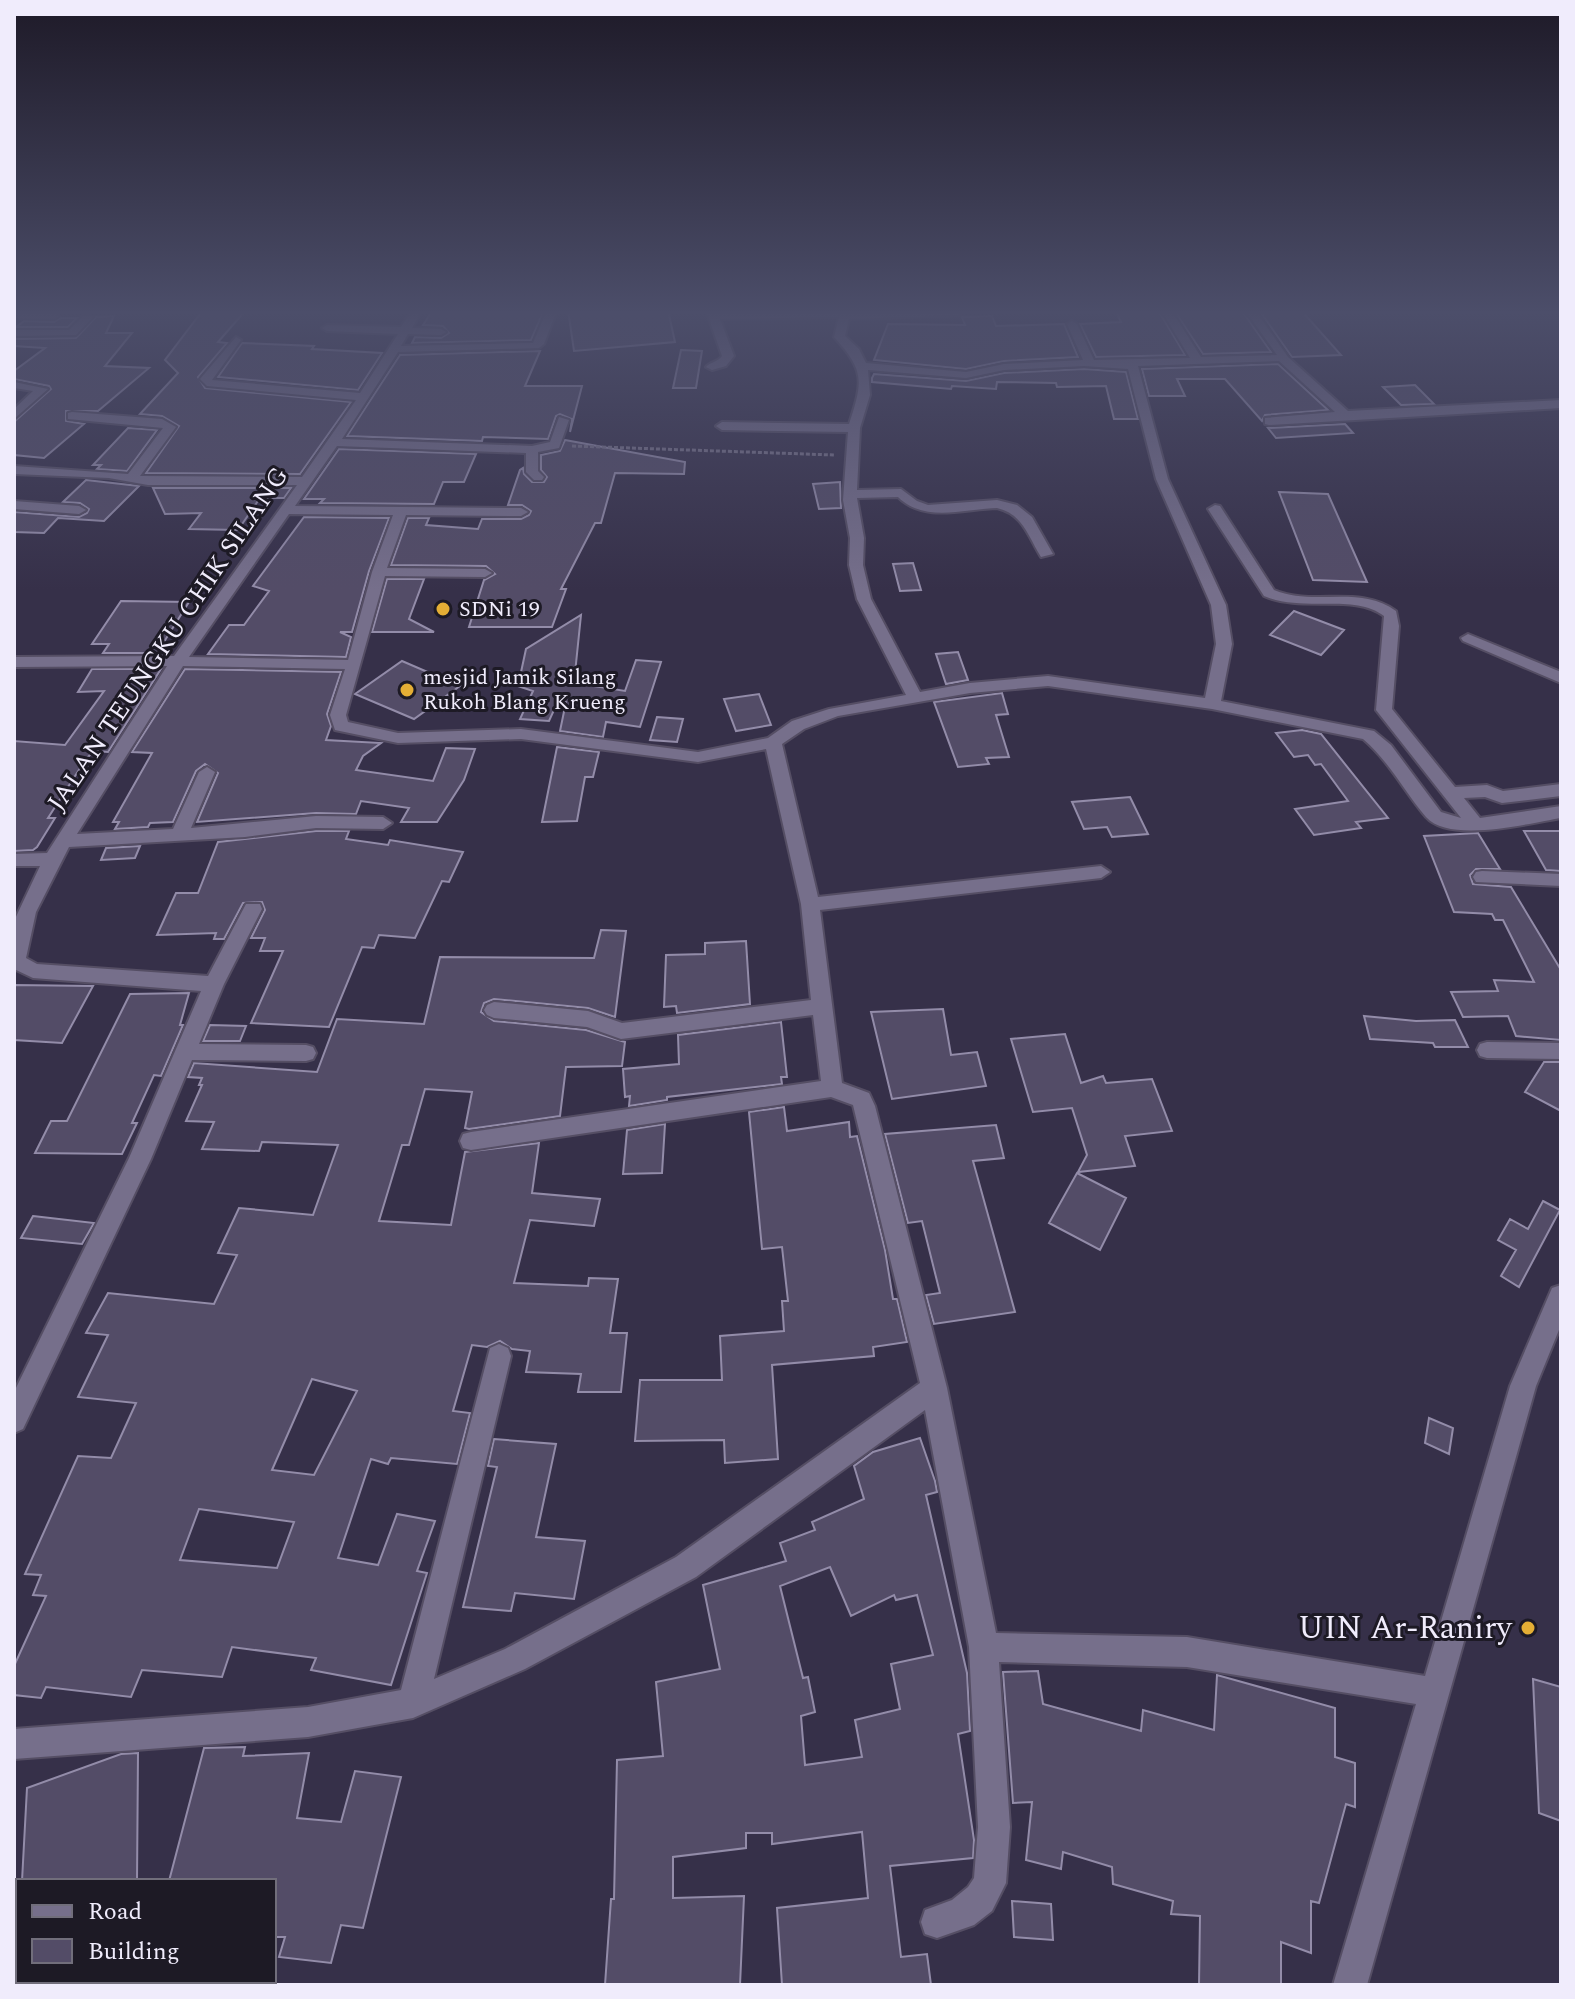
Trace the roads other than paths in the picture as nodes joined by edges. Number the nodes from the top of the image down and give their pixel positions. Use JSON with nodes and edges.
{"nodes":[{"id":1,"x":357,"y":403,"type":"edge"},
{"id":2,"x":861,"y":403,"type":"edge"},
{"id":3,"x":1142,"y":403,"type":"edge"},
{"id":4,"x":1332,"y":403,"type":"edge"},
{"id":5,"x":1561,"y":404,"type":"edge"},
{"id":6,"x":1345,"y":415,"type":"junction"},
{"id":7,"x":72,"y":416,"type":"dead end"},
{"id":8,"x":563,"y":420,"type":"dead end"},
{"id":9,"x":1269,"y":421,"type":"dead end"},
{"id":10,"x":722,"y":426,"type":"dead end"},
{"id":11,"x":854,"y":428,"type":"junction"},
{"id":12,"x":333,"y":442,"type":"junction"},
{"id":13,"x":532,"y":450,"type":"junction"},
{"id":14,"x":14,"y":470,"type":"edge"},
{"id":15,"x":132,"y":477,"type":"junction"},
{"id":16,"x":538,"y":477,"type":"dead end"},
{"id":17,"x":305,"y":481,"type":"junction"},
{"id":18,"x":850,"y":494,"type":"junction"},
{"id":19,"x":14,"y":505,"type":"edge"},
{"id":20,"x":1215,"y":509,"type":"dead end"},
{"id":21,"x":79,"y":510,"type":"dead end"},
{"id":22,"x":285,"y":510,"type":"junction"},
{"id":23,"x":401,"y":511,"type":"junction"},
{"id":24,"x":521,"y":512,"type":"dead end"},
{"id":25,"x":1046,"y":554,"type":"dead end"},
{"id":26,"x":379,"y":572,"type":"junction"},
{"id":27,"x":485,"y":573,"type":"dead end"},
{"id":28,"x":1468,"y":638,"type":"dead end"},
{"id":29,"x":179,"y":661,"type":"junction"},
{"id":30,"x":14,"y":662,"type":"edge"},
{"id":31,"x":354,"y":665,"type":"junction"},
{"id":32,"x":1561,"y":678,"type":"edge"},
{"id":33,"x":915,"y":697,"type":"junction"},
{"id":34,"x":1212,"y":704,"type":"junction"},
{"id":35,"x":773,"y":742,"type":"junction"},
{"id":36,"x":207,"y":772,"type":"dead end"},
{"id":37,"x":1561,"y":790,"type":"edge"},
{"id":38,"x":1453,"y":793,"type":"junction"},
{"id":39,"x":1561,"y":812,"type":"edge"},
{"id":40,"x":383,"y":823,"type":"dead end"},
{"id":41,"x":1475,"y":823,"type":"junction"},
{"id":42,"x":180,"y":833,"type":"junction"},
{"id":43,"x":64,"y":841,"type":"junction"},
{"id":44,"x":55,"y":859,"type":"junction"},
{"id":45,"x":14,"y":860,"type":"edge"},
{"id":46,"x":1101,"y":872,"type":"dead end"},
{"id":47,"x":1482,"y":877,"type":"dead end"},
{"id":48,"x":1561,"y":880,"type":"edge"},
{"id":49,"x":810,"y":904,"type":"junction"},
{"id":50,"x":253,"y":909,"type":"dead end"},
{"id":51,"x":214,"y":984,"type":"junction"},
{"id":52,"x":822,"y":1006,"type":"junction"},
{"id":53,"x":494,"y":1010,"type":"dead end"},
{"id":54,"x":1487,"y":1050,"type":"dead end"},
{"id":55,"x":1561,"y":1051,"type":"edge"},
{"id":56,"x":187,"y":1052,"type":"junction"},
{"id":57,"x":306,"y":1053,"type":"dead end"},
{"id":58,"x":832,"y":1088,"type":"junction"},
{"id":59,"x":471,"y":1141,"type":"dead end"},
{"id":60,"x":1561,"y":1297,"type":"edge"},
{"id":61,"x":499,"y":1356,"type":"dead end"},
{"id":62,"x":934,"y":1388,"type":"junction"},
{"id":63,"x":14,"y":1420,"type":"edge"},
{"id":64,"x":984,"y":1647,"type":"junction"},
{"id":65,"x":1433,"y":1692,"type":"junction"},
{"id":66,"x":413,"y":1703,"type":"junction"},
{"id":67,"x":14,"y":1744,"type":"edge"},
{"id":68,"x":937,"y":1922,"type":"dead end"},
{"id":69,"x":1350,"y":1985,"type":"edge"}],
"edges":[{"from":1,"to":12,"type":"street","name":"JALAN TEUNGKU CHIK SILANG"},
{"from":2,"to":11,"type":"street"},
{"from":3,"to":34,"type":"street"},
{"from":4,"to":6,"type":"street"},
{"from":5,"to":6,"type":"street"},
{"from":6,"to":9,"type":"street"},
{"from":7,"to":15,"type":"street"},
{"from":8,"to":13,"type":"street"},
{"from":10,"to":11,"type":"street"},
{"from":11,"to":18,"type":"street"},
{"from":12,"to":13,"type":"street"},
{"from":12,"to":17,"type":"street","name":"JALAN TEUNGKU CHIK SILANG"},
{"from":13,"to":16,"type":"street"},
{"from":14,"to":15,"type":"street"},
{"from":15,"to":17,"type":"street"},
{"from":17,"to":22,"type":"street","name":"JALAN TEUNGKU CHIK SILANG"},
{"from":18,"to":25,"type":"street"},
{"from":18,"to":33,"type":"street"},
{"from":19,"to":21,"type":"street"},
{"from":20,"to":38,"type":"street"},
{"from":22,"to":23,"type":"street"},
{"from":22,"to":29,"type":"street","name":"JALAN TEUNGKU CHIK SILANG"},
{"from":23,"to":24,"type":"street"},
{"from":23,"to":26,"type":"street"},
{"from":26,"to":27,"type":"street"},
{"from":26,"to":31,"type":"street"},
{"from":28,"to":32,"type":"street"},
{"from":29,"to":30,"type":"street"},
{"from":29,"to":31,"type":"street"},
{"from":29,"to":43,"type":"street","name":"JALAN TEUNGKU CHIK SILANG"},
{"from":31,"to":35,"type":"street"},
{"from":33,"to":34,"type":"street"},
{"from":33,"to":35,"type":"street"},
{"from":34,"to":41,"type":"street"},
{"from":35,"to":49,"type":"street"},
{"from":36,"to":42,"type":"street"},
{"from":37,"to":38,"type":"street"},
{"from":38,"to":41,"type":"street"},
{"from":39,"to":41,"type":"street"},
{"from":40,"to":42,"type":"street"},
{"from":42,"to":43,"type":"street"},
{"from":43,"to":44,"type":"street","name":"JALAN TEUNGKU CHIK SILANG"},
{"from":44,"to":45,"type":"street"},
{"from":44,"to":51,"type":"street","name":"JALAN TEUNGKU CHIK SILANG"},
{"from":46,"to":49,"type":"street"},
{"from":47,"to":48,"type":"street"},
{"from":49,"to":52,"type":"street"},
{"from":50,"to":51,"type":"street"},
{"from":51,"to":56,"type":"street"},
{"from":52,"to":53,"type":"street"},
{"from":52,"to":58,"type":"street"},
{"from":54,"to":55,"type":"street"},
{"from":56,"to":57,"type":"street"},
{"from":56,"to":63,"type":"street"},
{"from":58,"to":59,"type":"street"},
{"from":58,"to":62,"type":"street"},
{"from":60,"to":65,"type":"street"},
{"from":61,"to":66,"type":"street"},
{"from":62,"to":64,"type":"street"},
{"from":62,"to":66,"type":"street"},
{"from":64,"to":65,"type":"street"},
{"from":64,"to":68,"type":"street"},
{"from":65,"to":69,"type":"street"},
{"from":66,"to":67,"type":"street"}]}
